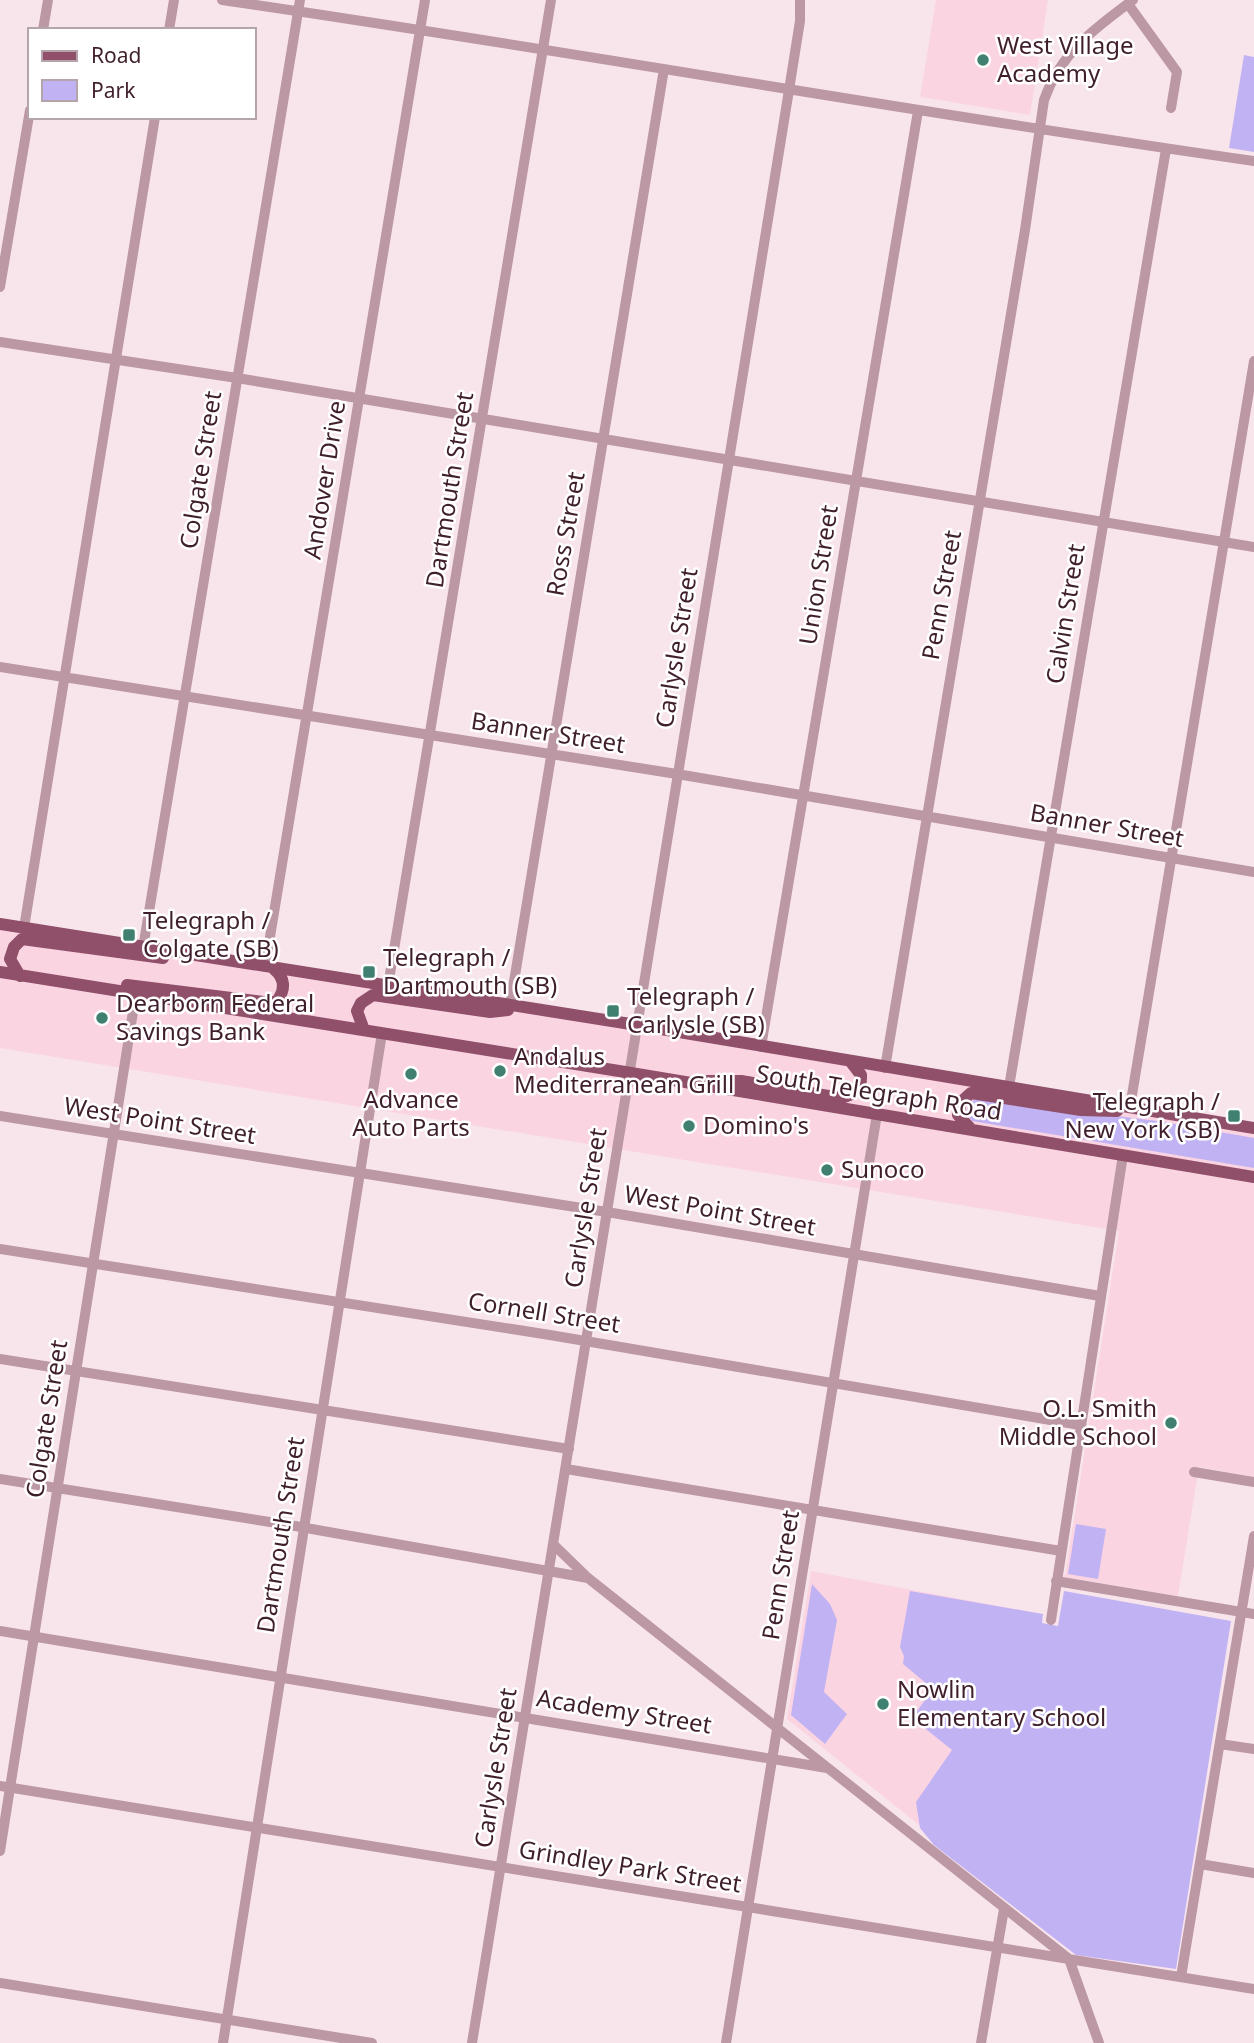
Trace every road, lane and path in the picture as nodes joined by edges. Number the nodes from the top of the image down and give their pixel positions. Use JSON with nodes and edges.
{"nodes":[{"id":1,"x":48,"y":0,"type":"edge"},
{"id":2,"x":174,"y":0,"type":"edge"},
{"id":3,"x":222,"y":0,"type":"edge"},
{"id":4,"x":425,"y":0,"type":"edge"},
{"id":5,"x":551,"y":0,"type":"edge"},
{"id":6,"x":800,"y":0,"type":"edge"},
{"id":7,"x":1130,"y":2,"type":"edge"},
{"id":8,"x":299,"y":5,"type":"edge"},
{"id":9,"x":43,"y":28,"type":"edge"},
{"id":10,"x":169,"y":28,"type":"edge"},
{"id":11,"x":420,"y":29,"type":"junction"},
{"id":12,"x":542,"y":49,"type":"junction"},
{"id":13,"x":664,"y":69,"type":"junction"},
{"id":14,"x":789,"y":90,"type":"junction"},
{"id":15,"x":1171,"y":108,"type":"dead end"},
{"id":16,"x":918,"y":111,"type":"junction"},
{"id":17,"x":28,"y":119,"type":"edge"},
{"id":18,"x":155,"y":119,"type":"edge"},
{"id":19,"x":1040,"y":130,"type":"junction"},
{"id":20,"x":1166,"y":149,"type":"junction"},
{"id":21,"x":1254,"y":161,"type":"edge"},
{"id":22,"x":0,"y":287,"type":"edge"},
{"id":23,"x":0,"y":342,"type":"edge"},
{"id":24,"x":115,"y":360,"type":"junction"},
{"id":25,"x":1254,"y":361,"type":"edge"},
{"id":26,"x":237,"y":378,"type":"junction"},
{"id":27,"x":359,"y":399,"type":"junction"},
{"id":28,"x":482,"y":419,"type":"junction"},
{"id":29,"x":603,"y":439,"type":"junction"},
{"id":30,"x":729,"y":459,"type":"junction"},
{"id":31,"x":856,"y":480,"type":"junction"},
{"id":32,"x":980,"y":500,"type":"junction"},
{"id":33,"x":1103,"y":522,"type":"junction"},
{"id":34,"x":1224,"y":542,"type":"junction"},
{"id":35,"x":1254,"y":547,"type":"edge"},
{"id":36,"x":0,"y":667,"type":"edge"},
{"id":37,"x":65,"y":677,"type":"junction"},
{"id":38,"x":185,"y":695,"type":"junction"},
{"id":39,"x":308,"y":716,"type":"junction"},
{"id":40,"x":430,"y":735,"type":"junction"},
{"id":41,"x":550,"y":754,"type":"junction"},
{"id":42,"x":677,"y":774,"type":"junction"},
{"id":43,"x":803,"y":796,"type":"junction"},
{"id":44,"x":926,"y":817,"type":"junction"},
{"id":45,"x":1051,"y":838,"type":"junction"},
{"id":46,"x":1171,"y":858,"type":"junction"},
{"id":47,"x":1254,"y":872,"type":"edge"},
{"id":48,"x":0,"y":924,"type":"edge"},
{"id":49,"x":24,"y":928,"type":"junction"},
{"id":50,"x":143,"y":948,"type":"junction"},
{"id":51,"x":195,"y":956,"type":"junction"},
{"id":52,"x":270,"y":968,"type":"junction"},
{"id":53,"x":0,"y":972,"type":"edge"},
{"id":54,"x":20,"y":976,"type":"junction"},
{"id":55,"x":388,"y":986,"type":"junction"},
{"id":56,"x":95,"y":987,"type":"junction"},
{"id":57,"x":136,"y":993,"type":"junction"},
{"id":58,"x":510,"y":1006,"type":"junction"},
{"id":59,"x":525,"y":1008,"type":"junction"},
{"id":60,"x":637,"y":1025,"type":"junction"},
{"id":61,"x":364,"y":1030,"type":"junction"},
{"id":62,"x":382,"y":1033,"type":"junction"},
{"id":63,"x":761,"y":1047,"type":"junction"},
{"id":64,"x":850,"y":1062,"type":"junction"},
{"id":65,"x":885,"y":1068,"type":"junction"},
{"id":66,"x":629,"y":1072,"type":"junction"},
{"id":67,"x":689,"y":1083,"type":"junction"},
{"id":68,"x":1009,"y":1087,"type":"junction"},
{"id":69,"x":1130,"y":1107,"type":"junction"},
{"id":70,"x":1149,"y":1110,"type":"junction"},
{"id":71,"x":877,"y":1114,"type":"junction"},
{"id":72,"x":0,"y":1116,"type":"edge"},
{"id":73,"x":1254,"y":1127,"type":"edge"},
{"id":74,"x":971,"y":1129,"type":"junction"},
{"id":75,"x":114,"y":1135,"type":"junction"},
{"id":76,"x":1123,"y":1155,"type":"junction"},
{"id":77,"x":360,"y":1174,"type":"junction"},
{"id":78,"x":1254,"y":1177,"type":"edge"},
{"id":79,"x":607,"y":1212,"type":"junction"},
{"id":80,"x":0,"y":1249,"type":"edge"},
{"id":81,"x":853,"y":1255,"type":"junction"},
{"id":82,"x":93,"y":1262,"type":"junction"},
{"id":83,"x":1100,"y":1296,"type":"junction"},
{"id":84,"x":338,"y":1301,"type":"junction"},
{"id":85,"x":586,"y":1341,"type":"junction"},
{"id":86,"x":0,"y":1359,"type":"edge"},
{"id":87,"x":75,"y":1372,"type":"junction"},
{"id":88,"x":833,"y":1384,"type":"junction"},
{"id":89,"x":321,"y":1409,"type":"junction"},
{"id":90,"x":1080,"y":1425,"type":"junction"},
{"id":91,"x":569,"y":1449,"type":"junction"},
{"id":92,"x":566,"y":1469,"type":"junction"},
{"id":93,"x":1194,"y":1472,"type":"dead end"},
{"id":94,"x":0,"y":1479,"type":"edge"},
{"id":95,"x":1254,"y":1482,"type":"edge"},
{"id":96,"x":58,"y":1489,"type":"junction"},
{"id":97,"x":813,"y":1510,"type":"junction"},
{"id":98,"x":304,"y":1528,"type":"junction"},
{"id":99,"x":1254,"y":1536,"type":"edge"},
{"id":100,"x":553,"y":1544,"type":"junction"},
{"id":101,"x":1061,"y":1551,"type":"junction"},
{"id":102,"x":549,"y":1570,"type":"junction"},
{"id":103,"x":588,"y":1578,"type":"junction"},
{"id":104,"x":1056,"y":1581,"type":"junction"},
{"id":105,"x":1241,"y":1612,"type":"junction"},
{"id":106,"x":1254,"y":1614,"type":"edge"},
{"id":107,"x":1051,"y":1620,"type":"dead end"},
{"id":108,"x":0,"y":1631,"type":"edge"},
{"id":109,"x":33,"y":1636,"type":"junction"},
{"id":110,"x":280,"y":1677,"type":"junction"},
{"id":111,"x":526,"y":1717,"type":"junction"},
{"id":112,"x":778,"y":1727,"type":"junction"},
{"id":113,"x":1220,"y":1744,"type":"junction"},
{"id":114,"x":1254,"y":1749,"type":"edge"},
{"id":115,"x":772,"y":1758,"type":"junction"},
{"id":116,"x":827,"y":1768,"type":"junction"},
{"id":117,"x":5,"y":1787,"type":"edge"},
{"id":118,"x":258,"y":1827,"type":"junction"},
{"id":119,"x":0,"y":1851,"type":"edge"},
{"id":120,"x":1200,"y":1864,"type":"junction"},
{"id":121,"x":501,"y":1867,"type":"junction"},
{"id":122,"x":1254,"y":1873,"type":"edge"},
{"id":123,"x":748,"y":1908,"type":"junction"},
{"id":124,"x":1004,"y":1909,"type":"junction"},
{"id":125,"x":996,"y":1948,"type":"junction"},
{"id":126,"x":1069,"y":1959,"type":"junction"},
{"id":127,"x":1181,"y":1977,"type":"junction"},
{"id":128,"x":0,"y":1983,"type":"edge"},
{"id":129,"x":1254,"y":1989,"type":"edge"},
{"id":130,"x":227,"y":2019,"type":"junction"},
{"id":131,"x":223,"y":2043,"type":"edge"},
{"id":132,"x":372,"y":2043,"type":"edge"},
{"id":133,"x":472,"y":2043,"type":"edge"},
{"id":134,"x":726,"y":2043,"type":"edge"},
{"id":135,"x":981,"y":2043,"type":"edge"},
{"id":136,"x":1099,"y":2043,"type":"edge"}],
"edges":[{"from":1,"to":9,"type":"street"},
{"from":2,"to":10,"type":"street"},
{"from":3,"to":8,"type":"street"},
{"from":4,"to":11,"type":"street","name":"Andover Drive"},
{"from":5,"to":12,"type":"street","name":"Dartmouth Street"},
{"from":6,"to":14,"type":"street","name":"Carlysle Street"},
{"from":7,"to":15,"type":"street"},
{"from":7,"to":19,"type":"street","name":"Penn Street"},
{"from":8,"to":11,"type":"street"},
{"from":8,"to":26,"type":"street","name":"Colgate Street"},
{"from":11,"to":12,"type":"street"},
{"from":11,"to":27,"type":"street","name":"Andover Drive"},
{"from":12,"to":13,"type":"street"},
{"from":12,"to":28,"type":"street","name":"Dartmouth Street"},
{"from":13,"to":14,"type":"street"},
{"from":13,"to":29,"type":"street","name":"Ross Street"},
{"from":14,"to":16,"type":"street"},
{"from":14,"to":30,"type":"street","name":"Carlysle Street"},
{"from":16,"to":19,"type":"street"},
{"from":16,"to":31,"type":"street","name":"Union Street"},
{"from":17,"to":22,"type":"street"},
{"from":18,"to":24,"type":"street"},
{"from":19,"to":20,"type":"street"},
{"from":19,"to":32,"type":"street","name":"Penn Street"},
{"from":20,"to":21,"type":"street"},
{"from":20,"to":33,"type":"street","name":"Calvin Street"},
{"from":23,"to":24,"type":"street"},
{"from":24,"to":26,"type":"street"},
{"from":24,"to":37,"type":"street"},
{"from":25,"to":34,"type":"street"},
{"from":26,"to":27,"type":"street"},
{"from":26,"to":38,"type":"street","name":"Colgate Street"},
{"from":27,"to":28,"type":"street"},
{"from":27,"to":39,"type":"street","name":"Andover Drive"},
{"from":28,"to":29,"type":"street"},
{"from":28,"to":40,"type":"street","name":"Dartmouth Street"},
{"from":29,"to":30,"type":"street"},
{"from":29,"to":41,"type":"street","name":"Ross Street"},
{"from":30,"to":31,"type":"street"},
{"from":30,"to":42,"type":"street","name":"Carlysle Street"},
{"from":31,"to":32,"type":"street"},
{"from":31,"to":43,"type":"street","name":"Union Street"},
{"from":32,"to":33,"type":"street"},
{"from":32,"to":44,"type":"street","name":"Penn Street"},
{"from":33,"to":34,"type":"street"},
{"from":33,"to":45,"type":"street","name":"Calvin Street"},
{"from":34,"to":35,"type":"street"},
{"from":34,"to":46,"type":"street"},
{"from":36,"to":37,"type":"street","name":"Banner Street"},
{"from":37,"to":38,"type":"street","name":"Banner Street"},
{"from":37,"to":49,"type":"street"},
{"from":38,"to":39,"type":"street","name":"Banner Street"},
{"from":38,"to":50,"type":"street","name":"Colgate Street"},
{"from":39,"to":40,"type":"street","name":"Banner Street"},
{"from":39,"to":52,"type":"street","name":"Andover Drive"},
{"from":40,"to":41,"type":"street","name":"Banner Street"},
{"from":40,"to":55,"type":"street","name":"Dartmouth Street"},
{"from":41,"to":42,"type":"street","name":"Banner Street"},
{"from":41,"to":58,"type":"street","name":"Ross Street"},
{"from":42,"to":43,"type":"street","name":"Banner Street"},
{"from":42,"to":60,"type":"street","name":"Carlysle Street"},
{"from":43,"to":44,"type":"street","name":"Banner Street"},
{"from":43,"to":63,"type":"street","name":"Union Street"},
{"from":44,"to":45,"type":"street","name":"Banner Street"},
{"from":44,"to":65,"type":"street","name":"Penn Street"},
{"from":45,"to":46,"type":"street","name":"Banner Street"},
{"from":45,"to":68,"type":"street","name":"Calvin Street"},
{"from":46,"to":47,"type":"street","name":"Banner Street"},
{"from":46,"to":69,"type":"street"},
{"from":48,"to":49,"type":"main road","name":"South Telegraph Road"},
{"from":49,"to":50,"type":"main road","name":"South Telegraph Road"},
{"from":50,"to":51,"type":"main road","name":"South Telegraph Road"},
{"from":51,"to":52,"type":"main road","name":"South Telegraph Road"},
{"from":51,"to":54,"type":"main road"},
{"from":52,"to":55,"type":"main road","name":"South Telegraph Road"},
{"from":52,"to":56,"type":"main road"},
{"from":53,"to":54,"type":"main road","name":"South Telegraph Road"},
{"from":54,"to":56,"type":"main road","name":"South Telegraph Road"},
{"from":55,"to":58,"type":"main road","name":"South Telegraph Road"},
{"from":56,"to":57,"type":"main road","name":"South Telegraph Road"},
{"from":57,"to":61,"type":"main road","name":"South Telegraph Road"},
{"from":57,"to":75,"type":"street","name":"Colgate Street"},
{"from":58,"to":59,"type":"main road","name":"South Telegraph Road"},
{"from":59,"to":60,"type":"main road","name":"South Telegraph Road"},
{"from":59,"to":61,"type":"main road"},
{"from":60,"to":63,"type":"main road","name":"South Telegraph Road"},
{"from":60,"to":66,"type":"street","name":"Carlysle Street"},
{"from":61,"to":62,"type":"main road","name":"South Telegraph Road"},
{"from":62,"to":66,"type":"main road","name":"South Telegraph Road"},
{"from":62,"to":77,"type":"street","name":"Dartmouth Street"},
{"from":63,"to":64,"type":"main road","name":"South Telegraph Road"},
{"from":64,"to":65,"type":"main road","name":"South Telegraph Road"},
{"from":64,"to":67,"type":"main road"},
{"from":65,"to":68,"type":"main road","name":"South Telegraph Road"},
{"from":66,"to":67,"type":"main road","name":"South Telegraph Road"},
{"from":66,"to":79,"type":"street","name":"Carlysle Street"},
{"from":67,"to":71,"type":"main road","name":"South Telegraph Road"},
{"from":68,"to":69,"type":"main road","name":"South Telegraph Road"},
{"from":69,"to":70,"type":"main road","name":"South Telegraph Road"},
{"from":70,"to":73,"type":"main road","name":"South Telegraph Road"},
{"from":70,"to":74,"type":"main road"},
{"from":71,"to":74,"type":"main road","name":"South Telegraph Road"},
{"from":71,"to":81,"type":"street","name":"Penn Street"},
{"from":72,"to":75,"type":"street","name":"West Point Street"},
{"from":74,"to":76,"type":"main road","name":"South Telegraph Road"},
{"from":75,"to":77,"type":"street","name":"West Point Street"},
{"from":75,"to":82,"type":"street","name":"Colgate Street"},
{"from":76,"to":78,"type":"main road","name":"South Telegraph Road"},
{"from":76,"to":83,"type":"street"},
{"from":77,"to":79,"type":"street","name":"West Point Street"},
{"from":77,"to":84,"type":"street","name":"Dartmouth Street"},
{"from":79,"to":81,"type":"street","name":"West Point Street"},
{"from":79,"to":85,"type":"street","name":"Carlysle Street"},
{"from":80,"to":82,"type":"street","name":"Cornell Street"},
{"from":81,"to":83,"type":"street","name":"West Point Street"},
{"from":81,"to":88,"type":"street","name":"Penn Street"},
{"from":82,"to":84,"type":"street","name":"Cornell Street"},
{"from":82,"to":87,"type":"street","name":"Colgate Street"},
{"from":83,"to":90,"type":"street"},
{"from":84,"to":85,"type":"street","name":"Cornell Street"},
{"from":84,"to":89,"type":"street","name":"Dartmouth Street"},
{"from":85,"to":88,"type":"street","name":"Cornell Street"},
{"from":85,"to":91,"type":"street","name":"Carlysle Street"},
{"from":86,"to":87,"type":"street"},
{"from":87,"to":89,"type":"street"},
{"from":87,"to":96,"type":"street","name":"Colgate Street"},
{"from":88,"to":90,"type":"street","name":"Cornell Street"},
{"from":88,"to":97,"type":"street","name":"Penn Street"},
{"from":89,"to":91,"type":"street"},
{"from":89,"to":98,"type":"street","name":"Dartmouth Street"},
{"from":90,"to":101,"type":"street"},
{"from":91,"to":92,"type":"street","name":"Carlysle Street"},
{"from":92,"to":97,"type":"street"},
{"from":92,"to":100,"type":"street","name":"Carlysle Street"},
{"from":93,"to":95,"type":"street"},
{"from":94,"to":96,"type":"street"},
{"from":96,"to":98,"type":"street"},
{"from":96,"to":109,"type":"street","name":"Colgate Street"},
{"from":97,"to":101,"type":"street"},
{"from":97,"to":112,"type":"street","name":"Penn Street"},
{"from":98,"to":102,"type":"street"},
{"from":98,"to":110,"type":"street","name":"Dartmouth Street"},
{"from":99,"to":105,"type":"street"},
{"from":100,"to":102,"type":"street","name":"Carlysle Street"},
{"from":100,"to":103,"type":"street"},
{"from":101,"to":104,"type":"street"},
{"from":102,"to":103,"type":"street"},
{"from":102,"to":111,"type":"street","name":"Carlysle Street"},
{"from":103,"to":112,"type":"street"},
{"from":104,"to":105,"type":"street"},
{"from":104,"to":107,"type":"street"},
{"from":105,"to":106,"type":"street"},
{"from":105,"to":113,"type":"street"},
{"from":108,"to":109,"type":"street","name":"Academy Street"},
{"from":109,"to":110,"type":"street","name":"Academy Street"},
{"from":109,"to":117,"type":"street","name":"Colgate Street"},
{"from":110,"to":111,"type":"street","name":"Academy Street"},
{"from":110,"to":118,"type":"street","name":"Dartmouth Street"},
{"from":111,"to":115,"type":"street","name":"Academy Street"},
{"from":111,"to":121,"type":"street","name":"Carlysle Street"},
{"from":112,"to":115,"type":"street","name":"Penn Street"},
{"from":112,"to":116,"type":"street"},
{"from":113,"to":114,"type":"street"},
{"from":113,"to":120,"type":"street"},
{"from":115,"to":116,"type":"street","name":"Academy Street"},
{"from":115,"to":123,"type":"street","name":"Penn Street"},
{"from":116,"to":124,"type":"street"},
{"from":117,"to":118,"type":"street","name":"Grindley Park Street"},
{"from":117,"to":119,"type":"street","name":"Colgate Street"},
{"from":118,"to":121,"type":"street","name":"Grindley Park Street"},
{"from":118,"to":130,"type":"street","name":"Dartmouth Street"},
{"from":120,"to":122,"type":"street"},
{"from":120,"to":127,"type":"street"},
{"from":121,"to":123,"type":"street","name":"Grindley Park Street"},
{"from":121,"to":133,"type":"street","name":"Carlysle Street"},
{"from":123,"to":125,"type":"street","name":"Grindley Park Street"},
{"from":123,"to":134,"type":"street","name":"Penn Street"},
{"from":124,"to":125,"type":"street"},
{"from":124,"to":126,"type":"street"},
{"from":125,"to":126,"type":"street","name":"Grindley Park Street"},
{"from":125,"to":135,"type":"street"},
{"from":126,"to":127,"type":"street","name":"Grindley Park Street"},
{"from":126,"to":136,"type":"street"},
{"from":127,"to":129,"type":"street","name":"Grindley Park Street"},
{"from":128,"to":130,"type":"street"},
{"from":130,"to":131,"type":"street","name":"Dartmouth Street"},
{"from":130,"to":132,"type":"street"}]}
